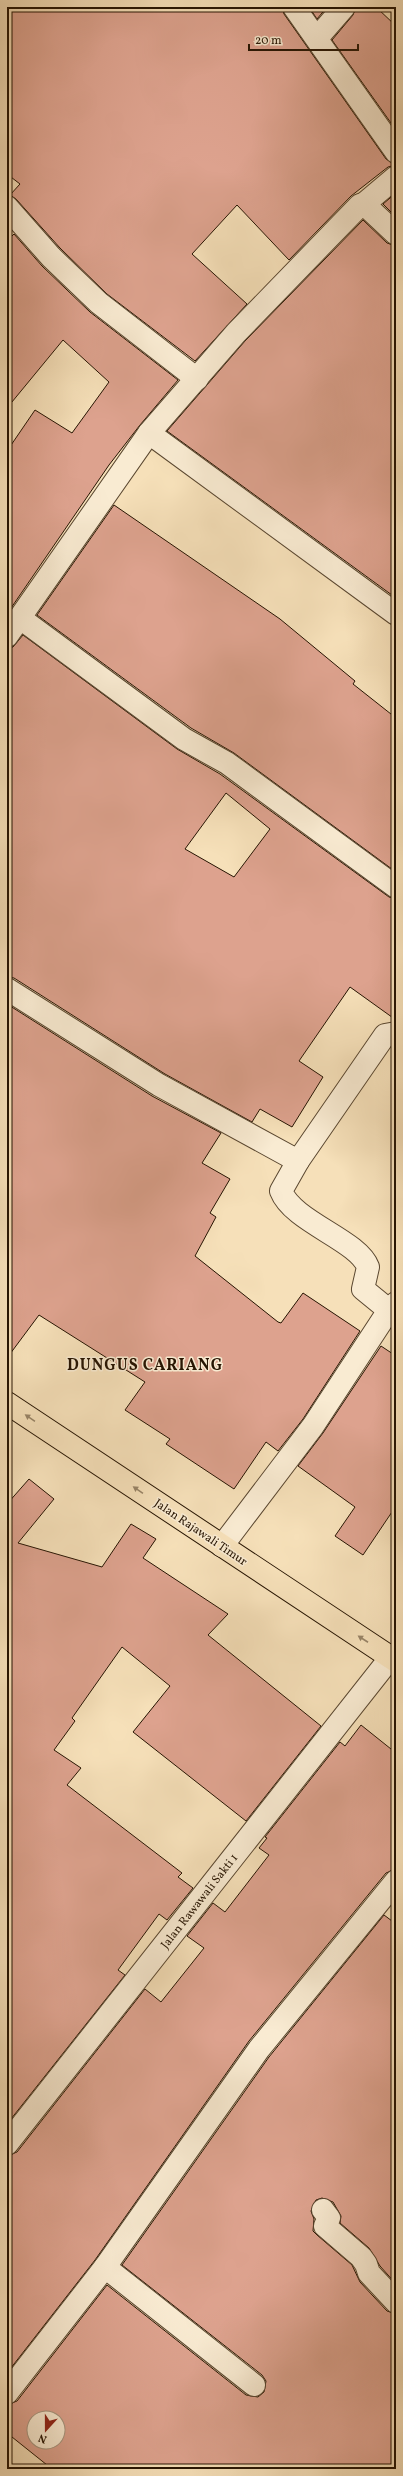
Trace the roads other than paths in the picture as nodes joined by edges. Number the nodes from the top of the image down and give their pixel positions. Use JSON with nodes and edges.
{"nodes":[{"id":1,"x":294,"y":7,"type":"edge"},
{"id":2,"x":344,"y":7,"type":"edge"},
{"id":3,"x":316,"y":38,"type":"junction"},
{"id":4,"x":396,"y":152,"type":"edge"},
{"id":5,"x":396,"y":177,"type":"edge"},
{"id":6,"x":364,"y":204,"type":"junction"},
{"id":7,"x":7,"y":207,"type":"edge"},
{"id":8,"x":396,"y":234,"type":"edge"},
{"id":9,"x":197,"y":379,"type":"junction"},
{"id":10,"x":149,"y":433,"type":"junction"},
{"id":11,"x":396,"y":614,"type":"edge"},
{"id":12,"x":20,"y":618,"type":"junction"},
{"id":13,"x":7,"y":636,"type":"edge"},
{"id":14,"x":396,"y":887,"type":"edge"},
{"id":15,"x":7,"y":989,"type":"edge"},
{"id":16,"x":396,"y":1033,"type":"edge"},
{"id":17,"x":298,"y":1161,"type":"junction"},
{"id":18,"x":394,"y":1310,"type":"edge"},
{"id":19,"x":7,"y":1403,"type":"edge"},
{"id":20,"x":222,"y":1546,"type":"junction"},
{"id":21,"x":394,"y":1659,"type":"edge"},
{"id":22,"x":396,"y":1881,"type":"edge"},
{"id":23,"x":7,"y":2144,"type":"edge"},
{"id":24,"x":323,"y":2210,"type":"dead end"},
{"id":25,"x":105,"y":2267,"type":"junction"},
{"id":26,"x":396,"y":2302,"type":"edge"},
{"id":27,"x":254,"y":2385,"type":"dead end"},
{"id":28,"x":7,"y":2393,"type":"edge"}],
"edges":[{"from":1,"to":3,"type":"street"},
{"from":2,"to":3,"type":"street"},
{"from":3,"to":4,"type":"street"},
{"from":5,"to":6,"type":"street"},
{"from":6,"to":8,"type":"street"},
{"from":6,"to":9,"type":"street"},
{"from":7,"to":9,"type":"street"},
{"from":9,"to":10,"type":"street"},
{"from":10,"to":11,"type":"street"},
{"from":10,"to":12,"type":"street"},
{"from":12,"to":13,"type":"street"},
{"from":12,"to":14,"type":"street"},
{"from":15,"to":17,"type":"street"},
{"from":16,"to":17,"type":"street"},
{"from":17,"to":18,"type":"street"},
{"from":18,"to":20,"type":"street"},
{"from":20,"to":19,"type":"main road","name":"Jalan Rajawali Timur","one_way":true},
{"from":21,"to":20,"type":"main road","name":"Jalan Rajawali Timur","one_way":true},
{"from":21,"to":23,"type":"street","name":"Jalan Rawawali Sakti 1"},
{"from":22,"to":25,"type":"street"},
{"from":24,"to":26,"type":"street"},
{"from":25,"to":27,"type":"street"},
{"from":25,"to":28,"type":"street"}]}
